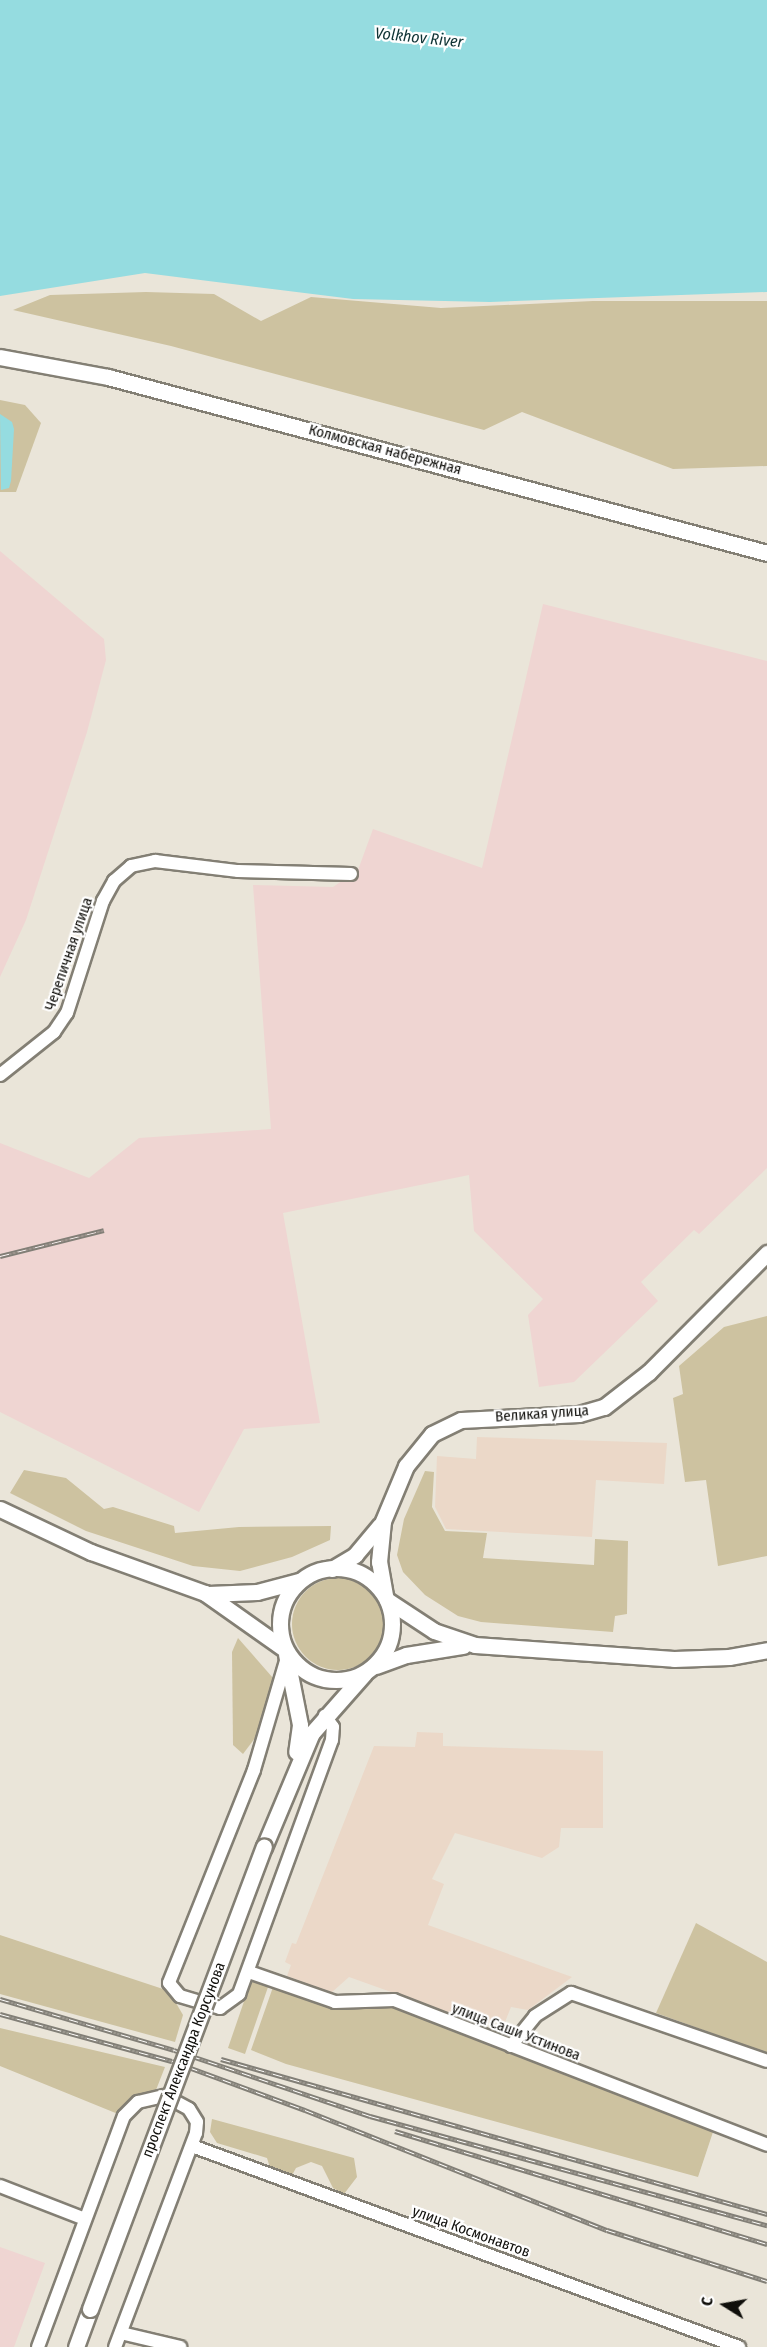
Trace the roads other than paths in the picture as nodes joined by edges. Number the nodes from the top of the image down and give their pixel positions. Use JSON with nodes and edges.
{"nodes":[{"id":1,"x":0,"y":357,"type":"edge"},
{"id":2,"x":767,"y":553,"type":"edge"},
{"id":3,"x":351,"y":874,"type":"dead end"},
{"id":4,"x":0,"y":1075,"type":"edge"},
{"id":5,"x":767,"y":1253,"type":"edge"},
{"id":6,"x":0,"y":1509,"type":"edge"},
{"id":7,"x":383,"y":1521,"type":"junction"},
{"id":8,"x":332,"y":1569,"type":"junction"},
{"id":9,"x":304,"y":1579,"type":"junction"},
{"id":10,"x":205,"y":1593,"type":"junction"},
{"id":11,"x":386,"y":1598,"type":"junction"},
{"id":12,"x":475,"y":1645,"type":"junction"},
{"id":13,"x":767,"y":1650,"type":"edge"},
{"id":14,"x":285,"y":1655,"type":"junction"},
{"id":15,"x":368,"y":1670,"type":"junction"},
{"id":16,"x":325,"y":1716,"type":"junction"},
{"id":17,"x":292,"y":1773,"type":"junction"},
{"id":18,"x":249,"y":1972,"type":"junction"},
{"id":19,"x":511,"y":2046,"type":"junction"},
{"id":20,"x":767,"y":2061,"type":"edge"},
{"id":21,"x":192,"y":2145,"type":"junction"},
{"id":22,"x":767,"y":2145,"type":"edge"},
{"id":23,"x":0,"y":2186,"type":"edge"},
{"id":24,"x":85,"y":2219,"type":"junction"},
{"id":25,"x":121,"y":2333,"type":"junction"},
{"id":26,"x":38,"y":2347,"type":"edge"},
{"id":27,"x":76,"y":2347,"type":"edge"},
{"id":28,"x":115,"y":2347,"type":"edge"},
{"id":29,"x":180,"y":2347,"type":"edge"},
{"id":30,"x":739,"y":2347,"type":"edge"}],
"edges":[{"from":1,"to":2,"type":"main road","name":"Колмовская набережная"},
{"from":3,"to":4,"type":"street","name":"Черепичная улица"},
{"from":5,"to":7,"type":"main road","name":"Великая улица"},
{"from":6,"to":10,"type":"main road"},
{"from":7,"to":8,"type":"main road"},
{"from":7,"to":11,"type":"main road"},
{"from":8,"to":9,"type":"main road"},
{"from":8,"to":11,"type":"main road"},
{"from":9,"to":10,"type":"main road"},
{"from":9,"to":14,"type":"main road"},
{"from":10,"to":14,"type":"main road"},
{"from":11,"to":12,"type":"main road"},
{"from":11,"to":15,"type":"main road"},
{"from":12,"to":13,"type":"main road"},
{"from":12,"to":15,"type":"main road"},
{"from":14,"to":15,"type":"main road"},
{"from":14,"to":17,"type":"main road","name":"проспект Александра Корсунова"},
{"from":14,"to":18,"type":"street"},
{"from":15,"to":16,"type":"main road","name":"проспект Александра Корсунова"},
{"from":16,"to":17,"type":"main road","name":"проспект Александра Корсунова"},
{"from":16,"to":18,"type":"street"},
{"from":17,"to":27,"type":"main road","name":"проспект Александра Корсунова","bridge":true},
{"from":18,"to":19,"type":"street","name":"улица Саши Устинова"},
{"from":19,"to":20,"type":"street"},
{"from":19,"to":22,"type":"street","name":"улица Саши Устинова"},
{"from":21,"to":24,"type":"street"},
{"from":21,"to":25,"type":"street"},
{"from":21,"to":30,"type":"street","name":"улица Космонавтов"},
{"from":23,"to":24,"type":"street"},
{"from":24,"to":26,"type":"street"},
{"from":25,"to":28,"type":"street"},
{"from":25,"to":29,"type":"street"}]}
